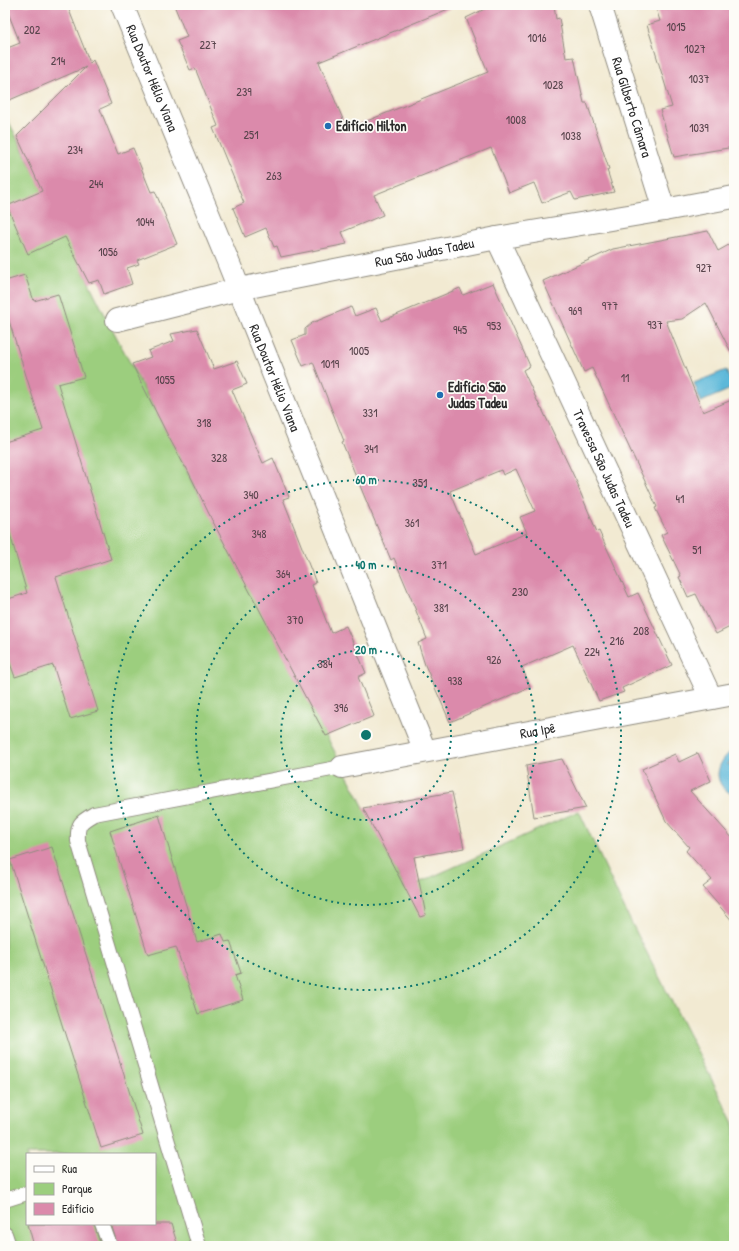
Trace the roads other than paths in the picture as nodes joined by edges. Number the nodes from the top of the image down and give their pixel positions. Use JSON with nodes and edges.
{"nodes":[{"id":1,"x":122,"y":5,"type":"edge"},
{"id":2,"x":600,"y":5,"type":"edge"},
{"id":3,"x":734,"y":197,"type":"edge"},
{"id":4,"x":664,"y":210,"type":"junction"},
{"id":5,"x":496,"y":238,"type":"junction"},
{"id":6,"x":240,"y":289,"type":"junction"},
{"id":7,"x":117,"y":320,"type":"dead end"},
{"id":8,"x":734,"y":694,"type":"edge"},
{"id":9,"x":711,"y":698,"type":"junction"},
{"id":10,"x":425,"y":751,"type":"junction"},
{"id":11,"x":342,"y":767,"type":"joint"},
{"id":12,"x":26,"y":1193,"type":"edge"},
{"id":13,"x":5,"y":1200,"type":"edge"},
{"id":14,"x":102,"y":1225,"type":"edge"},
{"id":15,"x":5,"y":1234,"type":"edge"},
{"id":16,"x":9,"y":1246,"type":"edge"},
{"id":17,"x":110,"y":1246,"type":"edge"},
{"id":18,"x":199,"y":1246,"type":"edge"}],
"edges":[{"from":1,"to":6,"type":"street","name":"Rua Doutor Hélio Viana"},
{"from":2,"to":4,"type":"street","name":"Rua Gilberto Câmara"},
{"from":3,"to":4,"type":"street","name":"Rua São Judas Tadeu"},
{"from":4,"to":5,"type":"street","name":"Rua São Judas Tadeu"},
{"from":5,"to":6,"type":"street","name":"Rua São Judas Tadeu"},
{"from":5,"to":9,"type":"street","name":"Travessa São Judas Tadeu"},
{"from":6,"to":7,"type":"street","name":"Rua São Judas Tadeu"},
{"from":6,"to":10,"type":"street","name":"Rua Doutor Hélio Viana"},
{"from":8,"to":9,"type":"street","name":"Rua Ipê"},
{"from":9,"to":10,"type":"street","name":"Rua Ipê"},
{"from":10,"to":11,"type":"street","name":"Rua Ipê"},
{"from":11,"to":18,"type":"lane"},
{"from":12,"to":13,"type":"lane"},
{"from":14,"to":17,"type":"lane"},
{"from":15,"to":16,"type":"lane"}]}
